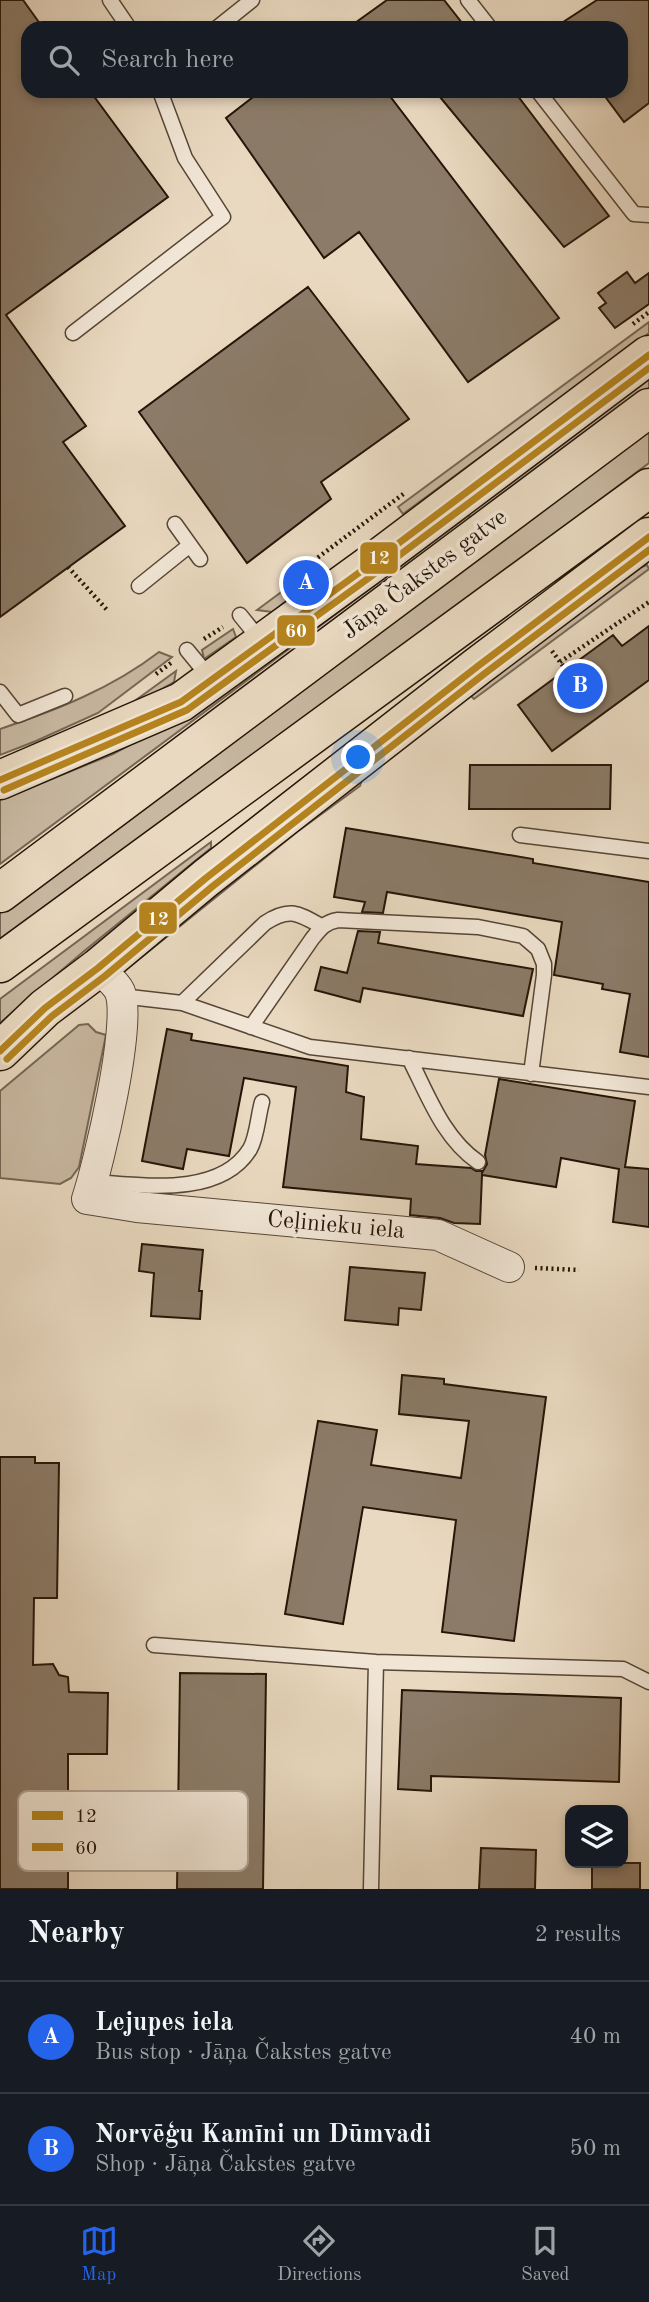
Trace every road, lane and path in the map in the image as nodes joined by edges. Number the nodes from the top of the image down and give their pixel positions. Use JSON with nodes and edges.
{"nodes":[{"id":1,"x":110,"y":0,"type":"edge"},
{"id":2,"x":252,"y":0,"type":"edge"},
{"id":3,"x":468,"y":0,"type":"edge"},
{"id":4,"x":124,"y":21,"type":"edge"},
{"id":5,"x":226,"y":21,"type":"edge"},
{"id":6,"x":484,"y":21,"type":"edge"},
{"id":7,"x":163,"y":98,"type":"edge"},
{"id":8,"x":543,"y":98,"type":"edge"},
{"id":9,"x":649,"y":215,"type":"edge"},
{"id":10,"x":73,"y":333,"type":"dead end"},
{"id":11,"x":649,"y":355,"type":"edge"},
{"id":12,"x":649,"y":408,"type":"edge"},
{"id":13,"x":649,"y":488,"type":"edge"},
{"id":14,"x":175,"y":524,"type":"dead end"},
{"id":15,"x":649,"y":537,"type":"edge"},
{"id":16,"x":190,"y":545,"type":"junction"},
{"id":17,"x":200,"y":559,"type":"dead end"},
{"id":18,"x":68,"y":568,"type":"dead end"},
{"id":19,"x":139,"y":586,"type":"dead end"},
{"id":20,"x":649,"y":602,"type":"edge"},
{"id":21,"x":108,"y":611,"type":"dead end"},
{"id":22,"x":551,"y":650,"type":"dead end"},
{"id":23,"x":561,"y":662,"type":"junction"},
{"id":24,"x":566,"y":670,"type":"dead end"},
{"id":25,"x":0,"y":692,"type":"edge"},
{"id":26,"x":65,"y":696,"type":"dead end"},
{"id":27,"x":0,"y":779,"type":"edge"},
{"id":28,"x":520,"y":835,"type":"dead end"},
{"id":29,"x":649,"y":851,"type":"edge"},
{"id":30,"x":0,"y":894,"type":"edge"},
{"id":31,"x":321,"y":926,"type":"junction"},
{"id":32,"x":0,"y":963,"type":"edge"},
{"id":33,"x":110,"y":982,"type":"junction"},
{"id":34,"x":182,"y":1003,"type":"junction"},
{"id":35,"x":251,"y":1027,"type":"junction"},
{"id":36,"x":0,"y":1051,"type":"edge"},
{"id":37,"x":409,"y":1058,"type":"junction"},
{"id":38,"x":531,"y":1074,"type":"junction"},
{"id":39,"x":649,"y":1087,"type":"edge"},
{"id":40,"x":262,"y":1102,"type":"dead end"},
{"id":41,"x":478,"y":1162,"type":"dead end"},
{"id":42,"x":90,"y":1191,"type":"junction"},
{"id":43,"x":509,"y":1268,"type":"joint"},
{"id":44,"x":579,"y":1270,"type":"dead end"},
{"id":45,"x":154,"y":1645,"type":"dead end"},
{"id":46,"x":376,"y":1662,"type":"junction"},
{"id":47,"x":649,"y":1682,"type":"edge"},
{"id":48,"x":371,"y":1889,"type":"edge"}],
"edges":[{"from":1,"to":4,"type":"lane"},
{"from":2,"to":5,"type":"lane"},
{"from":3,"to":6,"type":"lane"},
{"from":7,"to":10,"type":"lane"},
{"from":8,"to":9,"type":"lane"},
{"from":11,"to":27,"type":"highway"},
{"from":12,"to":30,"type":"highway","name":"Jāņa Čakstes gatve"},
{"from":13,"to":32,"type":"highway"},
{"from":14,"to":16,"type":"lane"},
{"from":15,"to":33,"type":"highway"},
{"from":16,"to":17,"type":"lane"},
{"from":16,"to":19,"type":"lane"},
{"from":18,"to":21,"type":"path"},
{"from":20,"to":23,"type":"path"},
{"from":22,"to":23,"type":"path"},
{"from":23,"to":24,"type":"path"},
{"from":25,"to":26,"type":"lane"},
{"from":28,"to":29,"type":"lane"},
{"from":31,"to":34,"type":"lane"},
{"from":31,"to":35,"type":"lane"},
{"from":31,"to":38,"type":"lane"},
{"from":33,"to":34,"type":"lane"},
{"from":33,"to":36,"type":"highway"},
{"from":33,"to":42,"type":"street"},
{"from":34,"to":35,"type":"lane"},
{"from":35,"to":37,"type":"lane"},
{"from":37,"to":38,"type":"lane"},
{"from":37,"to":41,"type":"lane"},
{"from":38,"to":39,"type":"lane"},
{"from":40,"to":42,"type":"lane"},
{"from":42,"to":43,"type":"street","name":"Ceļinieku iela"},
{"from":43,"to":44,"type":"path"},
{"from":45,"to":46,"type":"lane"},
{"from":46,"to":47,"type":"lane"},
{"from":46,"to":48,"type":"lane"}]}
